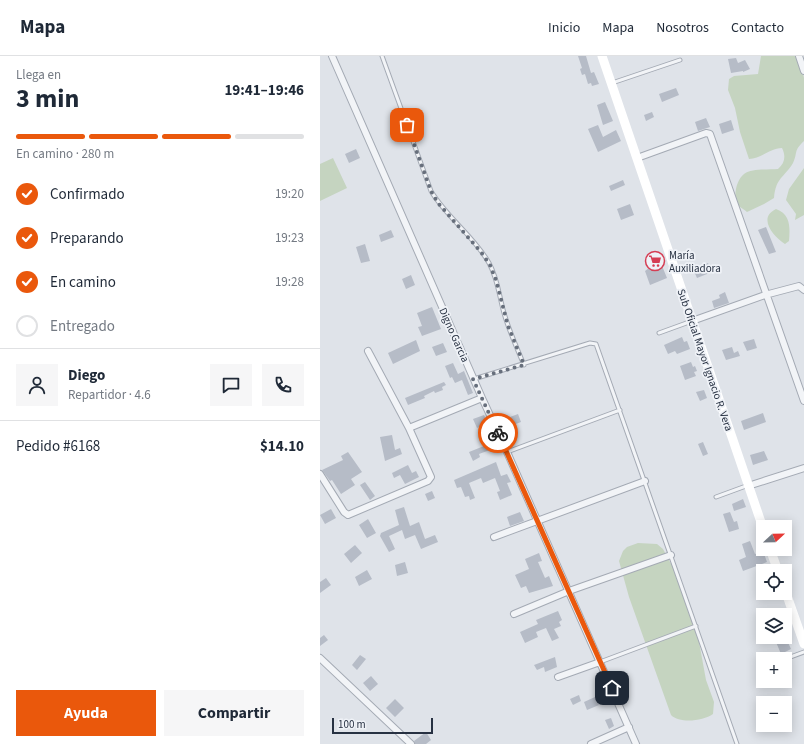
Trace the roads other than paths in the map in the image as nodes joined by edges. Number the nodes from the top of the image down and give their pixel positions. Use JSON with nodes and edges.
{"nodes":[{"id":1,"x":332,"y":56,"type":"edge"},
{"id":2,"x":382,"y":56,"type":"edge"},
{"id":3,"x":602,"y":56,"type":"edge"},
{"id":4,"x":798,"y":56,"type":"edge"},
{"id":5,"x":680,"y":60,"type":"dead end"},
{"id":6,"x":804,"y":71,"type":"edge"},
{"id":7,"x":612,"y":83,"type":"junction"},
{"id":8,"x":637,"y":158,"type":"junction"},
{"id":9,"x":804,"y":290,"type":"edge"},
{"id":10,"x":765,"y":295,"type":"junction"},
{"id":11,"x":692,"y":321,"type":"junction"},
{"id":12,"x":660,"y":333,"type":"dead end"},
{"id":13,"x":368,"y":351,"type":"dead end"},
{"id":14,"x":524,"y":365,"type":"junction"},
{"id":15,"x":473,"y":379,"type":"junction"},
{"id":16,"x":482,"y":398,"type":"junction"},
{"id":17,"x":804,"y":401,"type":"edge"},
{"id":18,"x":620,"y":410,"type":"junction"},
{"id":19,"x":409,"y":428,"type":"junction"},
{"id":20,"x":507,"y":452,"type":"junction"},
{"id":21,"x":804,"y":468,"type":"edge"},
{"id":22,"x":320,"y":474,"type":"edge"},
{"id":23,"x":645,"y":480,"type":"junction"},
{"id":24,"x":748,"y":486,"type":"junction"},
{"id":25,"x":716,"y":497,"type":"dead end"},
{"id":26,"x":760,"y":520,"type":"edge"},
{"id":27,"x":538,"y":521,"type":"junction"},
{"id":28,"x":494,"y":537,"type":"dead end"},
{"id":29,"x":671,"y":555,"type":"junction"},
{"id":30,"x":569,"y":591,"type":"junction"},
{"id":31,"x":789,"y":600,"type":"edge"},
{"id":32,"x":514,"y":614,"type":"dead end"},
{"id":33,"x":696,"y":626,"type":"junction"},
{"id":34,"x":804,"y":644,"type":"edge"},
{"id":35,"x":804,"y":652,"type":"edge"},
{"id":36,"x":792,"y":656,"type":"edge"},
{"id":37,"x":321,"y":660,"type":"edge"},
{"id":38,"x":600,"y":662,"type":"junction"},
{"id":39,"x":558,"y":677,"type":"dead end"},
{"id":40,"x":629,"y":727,"type":"junction"},
{"id":41,"x":412,"y":744,"type":"edge"},
{"id":42,"x":591,"y":744,"type":"edge"},
{"id":43,"x":636,"y":744,"type":"edge"},
{"id":44,"x":737,"y":744,"type":"edge"}],
"edges":[{"from":1,"to":15,"type":"street","name":"Digno Garcia"},
{"from":2,"to":14,"type":"lane"},
{"from":3,"to":7,"type":"street","name":"Sub Oficial Mayor Ignacio R. Vera"},
{"from":4,"to":6,"type":"street"},
{"from":5,"to":7,"type":"lane"},
{"from":7,"to":8,"type":"street","name":"Sub Oficial Mayor Ignacio R. Vera"},
{"from":8,"to":10,"type":"street"},
{"from":8,"to":11,"type":"street","name":"Sub Oficial Mayor Ignacio R. Vera"},
{"from":9,"to":10,"type":"street"},
{"from":10,"to":11,"type":"street"},
{"from":10,"to":17,"type":"street"},
{"from":11,"to":12,"type":"lane"},
{"from":11,"to":24,"type":"street","name":"Sub Oficial Mayor Ignacio R. Vera"},
{"from":13,"to":19,"type":"street"},
{"from":14,"to":15,"type":"lane"},
{"from":14,"to":18,"type":"lane"},
{"from":15,"to":16,"type":"street","name":"Digno Garcia"},
{"from":16,"to":19,"type":"street"},
{"from":16,"to":20,"type":"street","name":"Digno Garcia"},
{"from":18,"to":20,"type":"lane"},
{"from":18,"to":23,"type":"lane"},
{"from":19,"to":22,"type":"street"},
{"from":20,"to":27,"type":"street","name":"Digno Garcia"},
{"from":21,"to":24,"type":"street"},
{"from":23,"to":27,"type":"street"},
{"from":23,"to":29,"type":"lane"},
{"from":24,"to":25,"type":"lane"},
{"from":24,"to":26,"type":"street","name":"Sub Oficial Mayor Ignacio R. Vera"},
{"from":27,"to":28,"type":"street"},
{"from":27,"to":30,"type":"street","name":"Digno Garcia"},
{"from":29,"to":30,"type":"street"},
{"from":29,"to":33,"type":"lane"},
{"from":30,"to":32,"type":"street"},
{"from":30,"to":38,"type":"street","name":"Digno Garcia"},
{"from":31,"to":34,"type":"street"},
{"from":33,"to":38,"type":"lane"},
{"from":33,"to":44,"type":"lane"},
{"from":35,"to":36,"type":"lane"},
{"from":37,"to":41,"type":"street"},
{"from":38,"to":39,"type":"street"},
{"from":38,"to":40,"type":"street","name":"Digno Garcia"},
{"from":40,"to":42,"type":"street"},
{"from":40,"to":43,"type":"street","name":"Digno Garcia"}]}
